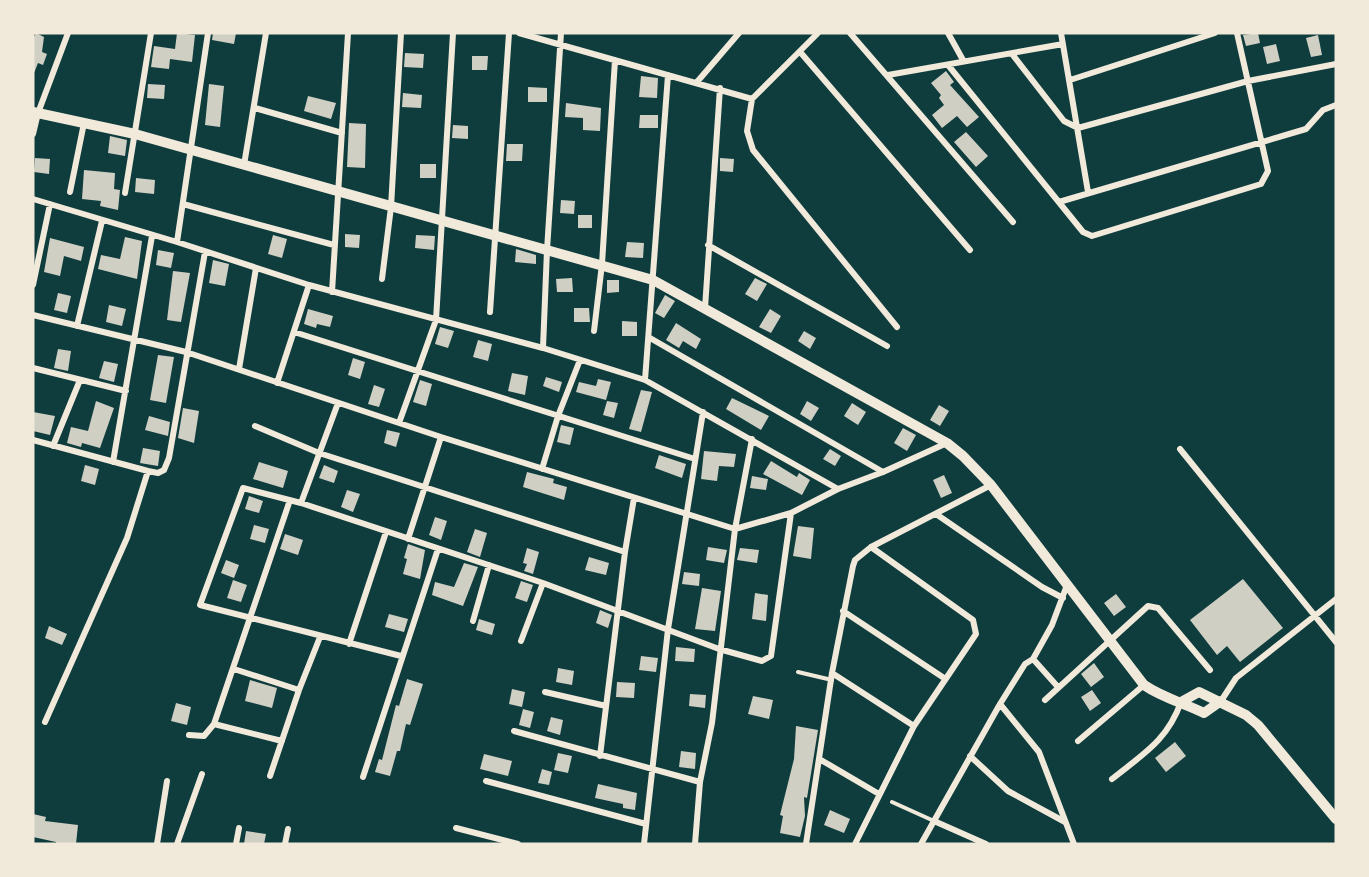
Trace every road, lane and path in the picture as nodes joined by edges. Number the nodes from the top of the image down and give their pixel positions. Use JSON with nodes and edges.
{"nodes":[{"id":1,"x":68,"y":33,"type":"edge"},
{"id":2,"x":150,"y":33,"type":"edge"},
{"id":3,"x":208,"y":33,"type":"edge"},
{"id":4,"x":266,"y":33,"type":"edge"},
{"id":5,"x":348,"y":33,"type":"edge"},
{"id":6,"x":401,"y":33,"type":"edge"},
{"id":7,"x":453,"y":33,"type":"edge"},
{"id":8,"x":508,"y":33,"type":"edge"},
{"id":9,"x":519,"y":33,"type":"edge"},
{"id":10,"x":561,"y":33,"type":"edge"},
{"id":11,"x":739,"y":33,"type":"edge"},
{"id":12,"x":819,"y":33,"type":"edge"},
{"id":13,"x":850,"y":33,"type":"edge"},
{"id":14,"x":948,"y":33,"type":"edge"},
{"id":15,"x":1061,"y":33,"type":"edge"},
{"id":16,"x":1215,"y":33,"type":"edge"},
{"id":17,"x":1237,"y":33,"type":"edge"},
{"id":18,"x":1063,"y":44,"type":"junction"},
{"id":19,"x":561,"y":46,"type":"junction"},
{"id":20,"x":801,"y":53,"type":"junction"},
{"id":21,"x":1012,"y":54,"type":"junction"},
{"id":22,"x":615,"y":60,"type":"junction"},
{"id":23,"x":963,"y":60,"type":"junction"},
{"id":24,"x":1336,"y":64,"type":"edge"},
{"id":25,"x":948,"y":65,"type":"junction"},
{"id":26,"x":668,"y":75,"type":"junction"},
{"id":27,"x":888,"y":75,"type":"junction"},
{"id":28,"x":1070,"y":80,"type":"junction"},
{"id":29,"x":1248,"y":81,"type":"junction"},
{"id":30,"x":697,"y":82,"type":"junction"},
{"id":31,"x":720,"y":88,"type":"junction"},
{"id":32,"x":753,"y":99,"type":"junction"},
{"id":33,"x":1336,"y":105,"type":"edge"},
{"id":34,"x":255,"y":108,"type":"junction"},
{"id":35,"x":35,"y":112,"type":"edge"},
{"id":36,"x":84,"y":123,"type":"junction"},
{"id":37,"x":1078,"y":128,"type":"junction"},
{"id":38,"x":342,"y":133,"type":"junction"},
{"id":39,"x":33,"y":134,"type":"edge"},
{"id":40,"x":135,"y":134,"type":"junction"},
{"id":41,"x":1262,"y":140,"type":"junction"},
{"id":42,"x":190,"y":151,"type":"junction"},
{"id":43,"x":244,"y":165,"type":"junction"},
{"id":44,"x":339,"y":191,"type":"junction"},
{"id":45,"x":70,"y":192,"type":"dead end"},
{"id":46,"x":1088,"y":192,"type":"junction"},
{"id":47,"x":125,"y":193,"type":"dead end"},
{"id":48,"x":33,"y":199,"type":"edge"},
{"id":49,"x":1059,"y":202,"type":"junction"},
{"id":50,"x":50,"y":204,"type":"junction"},
{"id":51,"x":183,"y":204,"type":"junction"},
{"id":52,"x":391,"y":207,"type":"junction"},
{"id":53,"x":443,"y":220,"type":"junction"},
{"id":54,"x":102,"y":221,"type":"junction"},
{"id":55,"x":1013,"y":222,"type":"dead end"},
{"id":56,"x":495,"y":234,"type":"junction"},
{"id":57,"x":152,"y":236,"type":"junction"},
{"id":58,"x":177,"y":242,"type":"junction"},
{"id":59,"x":334,"y":245,"type":"junction"},
{"id":60,"x":708,"y":245,"type":"junction"},
{"id":61,"x":547,"y":250,"type":"junction"},
{"id":62,"x":970,"y":250,"type":"dead end"},
{"id":63,"x":205,"y":252,"type":"junction"},
{"id":64,"x":602,"y":264,"type":"junction"},
{"id":65,"x":256,"y":268,"type":"junction"},
{"id":66,"x":35,"y":270,"type":"edge"},
{"id":67,"x":382,"y":279,"type":"dead end"},
{"id":68,"x":653,"y":280,"type":"junction"},
{"id":69,"x":33,"y":285,"type":"edge"},
{"id":70,"x":309,"y":285,"type":"junction"},
{"id":71,"x":332,"y":292,"type":"junction"},
{"id":72,"x":705,"y":308,"type":"junction"},
{"id":73,"x":490,"y":312,"type":"dead end"},
{"id":74,"x":33,"y":315,"type":"edge"},
{"id":75,"x":436,"y":320,"type":"junction"},
{"id":76,"x":77,"y":326,"type":"junction"},
{"id":77,"x":897,"y":327,"type":"dead end"},
{"id":78,"x":594,"y":331,"type":"dead end"},
{"id":79,"x":294,"y":332,"type":"junction"},
{"id":80,"x":650,"y":338,"type":"junction"},
{"id":81,"x":136,"y":340,"type":"junction"},
{"id":82,"x":887,"y":346,"type":"dead end"},
{"id":83,"x":543,"y":348,"type":"junction"},
{"id":84,"x":186,"y":352,"type":"junction"},
{"id":85,"x":580,"y":360,"type":"junction"},
{"id":86,"x":33,"y":368,"type":"edge"},
{"id":87,"x":238,"y":369,"type":"junction"},
{"id":88,"x":418,"y":369,"type":"junction"},
{"id":89,"x":80,"y":380,"type":"junction"},
{"id":90,"x":645,"y":381,"type":"junction"},
{"id":91,"x":277,"y":383,"type":"junction"},
{"id":92,"x":126,"y":391,"type":"junction"},
{"id":93,"x":338,"y":403,"type":"junction"},
{"id":94,"x":703,"y":412,"type":"junction"},
{"id":95,"x":558,"y":416,"type":"junction"},
{"id":96,"x":399,"y":423,"type":"junction"},
{"id":97,"x":255,"y":426,"type":"dead end"},
{"id":98,"x":441,"y":437,"type":"junction"},
{"id":99,"x":752,"y":439,"type":"junction"},
{"id":100,"x":33,"y":440,"type":"edge"},
{"id":101,"x":947,"y":442,"type":"junction"},
{"id":102,"x":53,"y":446,"type":"junction"},
{"id":103,"x":1180,"y":449,"type":"dead end"},
{"id":104,"x":319,"y":453,"type":"junction"},
{"id":105,"x":695,"y":459,"type":"junction"},
{"id":106,"x":113,"y":462,"type":"junction"},
{"id":107,"x":542,"y":469,"type":"junction"},
{"id":108,"x":148,"y":471,"type":"junction"},
{"id":109,"x":883,"y":472,"type":"junction"},
{"id":110,"x":991,"y":485,"type":"junction"},
{"id":111,"x":425,"y":489,"type":"junction"},
{"id":112,"x":838,"y":489,"type":"junction"},
{"id":113,"x":634,"y":498,"type":"junction"},
{"id":114,"x":290,"y":500,"type":"junction"},
{"id":115,"x":302,"y":503,"type":"junction"},
{"id":116,"x":791,"y":513,"type":"junction"},
{"id":117,"x":686,"y":514,"type":"junction"},
{"id":118,"x":936,"y":514,"type":"junction"},
{"id":119,"x":735,"y":529,"type":"junction"},
{"id":120,"x":386,"y":532,"type":"junction"},
{"id":121,"x":408,"y":539,"type":"junction"},
{"id":122,"x":871,"y":547,"type":"junction"},
{"id":123,"x":438,"y":549,"type":"junction"},
{"id":124,"x":625,"y":552,"type":"junction"},
{"id":125,"x":489,"y":565,"type":"junction"},
{"id":126,"x":543,"y":583,"type":"junction"},
{"id":127,"x":1068,"y":584,"type":"junction"},
{"id":128,"x":1063,"y":598,"type":"junction"},
{"id":129,"x":1336,"y":599,"type":"edge"},
{"id":130,"x":843,"y":611,"type":"junction"},
{"id":131,"x":619,"y":612,"type":"junction"},
{"id":132,"x":1315,"y":616,"type":"junction"},
{"id":133,"x":250,"y":619,"type":"junction"},
{"id":134,"x":474,"y":621,"type":"dead end"},
{"id":135,"x":668,"y":629,"type":"junction"},
{"id":136,"x":320,"y":637,"type":"junction"},
{"id":137,"x":1111,"y":640,"type":"junction"},
{"id":138,"x":521,"y":641,"type":"dead end"},
{"id":139,"x":1336,"y":642,"type":"edge"},
{"id":140,"x":349,"y":644,"type":"junction"},
{"id":141,"x":719,"y":649,"type":"junction"},
{"id":142,"x":401,"y":656,"type":"junction"},
{"id":143,"x":1034,"y":659,"type":"junction"},
{"id":144,"x":234,"y":669,"type":"junction"},
{"id":145,"x":1210,"y":670,"type":"dead end"},
{"id":146,"x":798,"y":672,"type":"dead end"},
{"id":147,"x":832,"y":677,"type":"junction"},
{"id":148,"x":944,"y":678,"type":"junction"},
{"id":149,"x":1144,"y":685,"type":"junction"},
{"id":150,"x":1058,"y":687,"type":"junction"},
{"id":151,"x":299,"y":690,"type":"junction"},
{"id":152,"x":545,"y":692,"type":"dead end"},
{"id":153,"x":1045,"y":700,"type":"dead end"},
{"id":154,"x":1221,"y":701,"type":"junction"},
{"id":155,"x":1181,"y":702,"type":"junction"},
{"id":156,"x":1000,"y":705,"type":"junction"},
{"id":157,"x":606,"y":706,"type":"junction"},
{"id":158,"x":45,"y":722,"type":"dead end"},
{"id":159,"x":214,"y":724,"type":"junction"},
{"id":160,"x":914,"y":726,"type":"junction"},
{"id":161,"x":514,"y":731,"type":"dead end"},
{"id":162,"x":189,"y":735,"type":"dead end"},
{"id":163,"x":282,"y":741,"type":"junction"},
{"id":164,"x":1078,"y":741,"type":"dead end"},
{"id":165,"x":600,"y":756,"type":"junction"},
{"id":166,"x":970,"y":756,"type":"junction"},
{"id":167,"x":821,"y":760,"type":"junction"},
{"id":168,"x":652,"y":770,"type":"junction"},
{"id":169,"x":202,"y":774,"type":"dead end"},
{"id":170,"x":270,"y":776,"type":"dead end"},
{"id":171,"x":363,"y":777,"type":"dead end"},
{"id":172,"x":1112,"y":779,"type":"dead end"},
{"id":173,"x":167,"y":781,"type":"dead end"},
{"id":174,"x":486,"y":781,"type":"dead end"},
{"id":175,"x":700,"y":782,"type":"junction"},
{"id":176,"x":879,"y":794,"type":"junction"},
{"id":177,"x":892,"y":802,"type":"dead end"},
{"id":178,"x":1336,"y":819,"type":"edge"},
{"id":179,"x":934,"y":821,"type":"junction"},
{"id":180,"x":1065,"y":822,"type":"junction"},
{"id":181,"x":646,"y":824,"type":"junction"},
{"id":182,"x":239,"y":828,"type":"dead end"},
{"id":183,"x":456,"y":828,"type":"dead end"},
{"id":184,"x":288,"y":829,"type":"dead end"},
{"id":185,"x":157,"y":844,"type":"edge"},
{"id":186,"x":177,"y":844,"type":"edge"},
{"id":187,"x":236,"y":844,"type":"edge"},
{"id":188,"x":285,"y":844,"type":"edge"},
{"id":189,"x":513,"y":844,"type":"edge"},
{"id":190,"x":644,"y":844,"type":"edge"},
{"id":191,"x":695,"y":844,"type":"edge"},
{"id":192,"x":806,"y":844,"type":"edge"},
{"id":193,"x":855,"y":844,"type":"edge"},
{"id":194,"x":921,"y":844,"type":"edge"},
{"id":195,"x":986,"y":844,"type":"edge"},
{"id":196,"x":1074,"y":844,"type":"edge"}],
"edges":[{"from":1,"to":35,"type":"street"},
{"from":2,"to":40,"type":"street"},
{"from":3,"to":42,"type":"street"},
{"from":4,"to":34,"type":"street"},
{"from":5,"to":38,"type":"street"},
{"from":6,"to":52,"type":"street"},
{"from":7,"to":53,"type":"street"},
{"from":8,"to":56,"type":"street"},
{"from":9,"to":19,"type":"street"},
{"from":10,"to":19,"type":"street"},
{"from":11,"to":30,"type":"street"},
{"from":12,"to":20,"type":"street"},
{"from":13,"to":27,"type":"street"},
{"from":14,"to":23,"type":"street"},
{"from":15,"to":18,"type":"street"},
{"from":16,"to":28,"type":"street"},
{"from":17,"to":29,"type":"street"},
{"from":18,"to":21,"type":"street"},
{"from":18,"to":28,"type":"street"},
{"from":19,"to":22,"type":"street"},
{"from":19,"to":61,"type":"street"},
{"from":20,"to":32,"type":"street"},
{"from":20,"to":62,"type":"street"},
{"from":21,"to":23,"type":"street"},
{"from":21,"to":37,"type":"street"},
{"from":22,"to":26,"type":"street"},
{"from":22,"to":64,"type":"street"},
{"from":23,"to":25,"type":"street"},
{"from":24,"to":29,"type":"street"},
{"from":25,"to":27,"type":"street"},
{"from":25,"to":49,"type":"street"},
{"from":26,"to":30,"type":"street"},
{"from":26,"to":68,"type":"street"},
{"from":27,"to":55,"type":"street"},
{"from":28,"to":37,"type":"street"},
{"from":29,"to":37,"type":"street"},
{"from":29,"to":41,"type":"street"},
{"from":30,"to":31,"type":"street"},
{"from":31,"to":32,"type":"street"},
{"from":31,"to":60,"type":"street"},
{"from":32,"to":77,"type":"street"},
{"from":33,"to":41,"type":"street"},
{"from":34,"to":38,"type":"street"},
{"from":34,"to":43,"type":"street"},
{"from":35,"to":36,"type":"main road"},
{"from":35,"to":39,"type":"street"},
{"from":36,"to":40,"type":"main road"},
{"from":36,"to":45,"type":"street"},
{"from":37,"to":46,"type":"street"},
{"from":38,"to":44,"type":"street"},
{"from":40,"to":42,"type":"main road"},
{"from":40,"to":47,"type":"street"},
{"from":41,"to":46,"type":"street"},
{"from":41,"to":49,"type":"street"},
{"from":42,"to":43,"type":"main road"},
{"from":42,"to":51,"type":"street"},
{"from":43,"to":44,"type":"main road"},
{"from":44,"to":52,"type":"main road"},
{"from":44,"to":59,"type":"street"},
{"from":46,"to":49,"type":"street"},
{"from":48,"to":50,"type":"street"},
{"from":50,"to":54,"type":"street"},
{"from":50,"to":66,"type":"street"},
{"from":51,"to":58,"type":"street"},
{"from":51,"to":59,"type":"street"},
{"from":52,"to":53,"type":"main road"},
{"from":52,"to":67,"type":"street"},
{"from":53,"to":56,"type":"main road"},
{"from":53,"to":75,"type":"street"},
{"from":54,"to":57,"type":"street"},
{"from":54,"to":76,"type":"street"},
{"from":56,"to":61,"type":"main road"},
{"from":56,"to":73,"type":"street"},
{"from":57,"to":58,"type":"street"},
{"from":57,"to":81,"type":"street"},
{"from":58,"to":63,"type":"street"},
{"from":59,"to":71,"type":"street"},
{"from":60,"to":72,"type":"street"},
{"from":60,"to":82,"type":"street"},
{"from":61,"to":64,"type":"main road"},
{"from":61,"to":83,"type":"street"},
{"from":63,"to":65,"type":"street"},
{"from":63,"to":84,"type":"street"},
{"from":64,"to":68,"type":"main road"},
{"from":64,"to":78,"type":"street"},
{"from":65,"to":70,"type":"street"},
{"from":65,"to":87,"type":"street"},
{"from":66,"to":69,"type":"street"},
{"from":68,"to":72,"type":"main road"},
{"from":68,"to":80,"type":"street"},
{"from":70,"to":71,"type":"street"},
{"from":70,"to":79,"type":"street"},
{"from":71,"to":75,"type":"street"},
{"from":72,"to":101,"type":"main road"},
{"from":74,"to":76,"type":"street"},
{"from":75,"to":83,"type":"street"},
{"from":75,"to":88,"type":"street"},
{"from":76,"to":81,"type":"street"},
{"from":79,"to":88,"type":"street"},
{"from":79,"to":91,"type":"street"},
{"from":80,"to":90,"type":"street"},
{"from":80,"to":109,"type":"street"},
{"from":81,"to":84,"type":"street"},
{"from":81,"to":92,"type":"street"},
{"from":83,"to":85,"type":"street"},
{"from":84,"to":87,"type":"street"},
{"from":84,"to":108,"type":"street"},
{"from":85,"to":90,"type":"street"},
{"from":85,"to":95,"type":"street"},
{"from":86,"to":89,"type":"street"},
{"from":87,"to":91,"type":"street"},
{"from":88,"to":95,"type":"street"},
{"from":88,"to":96,"type":"street"},
{"from":89,"to":92,"type":"street"},
{"from":89,"to":102,"type":"street"},
{"from":90,"to":94,"type":"street"},
{"from":91,"to":93,"type":"street"},
{"from":92,"to":106,"type":"street"},
{"from":93,"to":96,"type":"street"},
{"from":93,"to":104,"type":"street"},
{"from":94,"to":99,"type":"street"},
{"from":94,"to":105,"type":"street"},
{"from":95,"to":105,"type":"street"},
{"from":95,"to":107,"type":"street"},
{"from":96,"to":98,"type":"street"},
{"from":97,"to":104,"type":"street"},
{"from":98,"to":107,"type":"street"},
{"from":98,"to":111,"type":"street"},
{"from":99,"to":112,"type":"street"},
{"from":99,"to":119,"type":"street"},
{"from":100,"to":102,"type":"street"},
{"from":101,"to":109,"type":"street"},
{"from":101,"to":110,"type":"main road"},
{"from":102,"to":106,"type":"street"},
{"from":103,"to":132,"type":"street"},
{"from":104,"to":111,"type":"street"},
{"from":104,"to":115,"type":"street"},
{"from":105,"to":117,"type":"street"},
{"from":106,"to":108,"type":"street"},
{"from":107,"to":113,"type":"street"},
{"from":108,"to":158,"type":"street"},
{"from":109,"to":112,"type":"street"},
{"from":110,"to":118,"type":"street"},
{"from":110,"to":127,"type":"main road"},
{"from":111,"to":121,"type":"street"},
{"from":111,"to":124,"type":"street"},
{"from":112,"to":116,"type":"street"},
{"from":113,"to":117,"type":"street"},
{"from":113,"to":124,"type":"street"},
{"from":114,"to":115,"type":"street"},
{"from":114,"to":133,"type":"street"},
{"from":114,"to":133,"type":"street"},
{"from":115,"to":120,"type":"street"},
{"from":116,"to":119,"type":"street"},
{"from":116,"to":141,"type":"street"},
{"from":117,"to":119,"type":"street"},
{"from":117,"to":135,"type":"street"},
{"from":118,"to":122,"type":"street"},
{"from":118,"to":128,"type":"street"},
{"from":119,"to":141,"type":"street"},
{"from":120,"to":121,"type":"street"},
{"from":120,"to":140,"type":"street"},
{"from":121,"to":123,"type":"street"},
{"from":122,"to":130,"type":"street"},
{"from":122,"to":148,"type":"street"},
{"from":123,"to":125,"type":"street"},
{"from":123,"to":142,"type":"street"},
{"from":124,"to":131,"type":"street"},
{"from":125,"to":126,"type":"street"},
{"from":125,"to":134,"type":"street"},
{"from":126,"to":131,"type":"street"},
{"from":126,"to":138,"type":"street"},
{"from":127,"to":128,"type":"street"},
{"from":127,"to":137,"type":"main road"},
{"from":128,"to":143,"type":"street"},
{"from":129,"to":132,"type":"street"},
{"from":130,"to":147,"type":"street"},
{"from":130,"to":148,"type":"street"},
{"from":131,"to":135,"type":"street"},
{"from":131,"to":157,"type":"street"},
{"from":132,"to":139,"type":"street"},
{"from":132,"to":154,"type":"street"},
{"from":133,"to":136,"type":"street"},
{"from":133,"to":144,"type":"street"},
{"from":135,"to":141,"type":"street"},
{"from":135,"to":168,"type":"street"},
{"from":136,"to":140,"type":"street"},
{"from":136,"to":151,"type":"street"},
{"from":137,"to":145,"type":"street"},
{"from":137,"to":149,"type":"main road"},
{"from":137,"to":150,"type":"street"},
{"from":140,"to":142,"type":"street"},
{"from":141,"to":175,"type":"street"},
{"from":142,"to":171,"type":"street"},
{"from":143,"to":150,"type":"street"},
{"from":143,"to":156,"type":"street"},
{"from":144,"to":151,"type":"street"},
{"from":144,"to":159,"type":"street"},
{"from":146,"to":147,"type":"lane"},
{"from":147,"to":160,"type":"street"},
{"from":147,"to":167,"type":"street"},
{"from":148,"to":160,"type":"street"},
{"from":149,"to":155,"type":"main road"},
{"from":149,"to":164,"type":"street"},
{"from":150,"to":153,"type":"street"},
{"from":151,"to":163,"type":"street"},
{"from":152,"to":157,"type":"street"},
{"from":154,"to":155,"type":"main road"},
{"from":154,"to":155,"type":"main road"},
{"from":154,"to":178,"type":"main road"},
{"from":155,"to":172,"type":"street"},
{"from":156,"to":166,"type":"street"},
{"from":156,"to":180,"type":"street"},
{"from":157,"to":165,"type":"street"},
{"from":159,"to":162,"type":"street"},
{"from":159,"to":163,"type":"street"},
{"from":160,"to":176,"type":"street"},
{"from":161,"to":165,"type":"street"},
{"from":163,"to":170,"type":"street"},
{"from":165,"to":168,"type":"street"},
{"from":166,"to":179,"type":"street"},
{"from":166,"to":180,"type":"street"},
{"from":167,"to":176,"type":"street"},
{"from":167,"to":192,"type":"street"},
{"from":168,"to":175,"type":"street"},
{"from":168,"to":181,"type":"street"},
{"from":169,"to":186,"type":"street"},
{"from":173,"to":185,"type":"street"},
{"from":174,"to":181,"type":"street"},
{"from":175,"to":191,"type":"street"},
{"from":176,"to":193,"type":"street"},
{"from":177,"to":179,"type":"lane"},
{"from":179,"to":194,"type":"street"},
{"from":179,"to":195,"type":"street"},
{"from":180,"to":196,"type":"street"},
{"from":181,"to":190,"type":"street"},
{"from":182,"to":187,"type":"street"},
{"from":183,"to":189,"type":"street"},
{"from":184,"to":188,"type":"street"}]}
